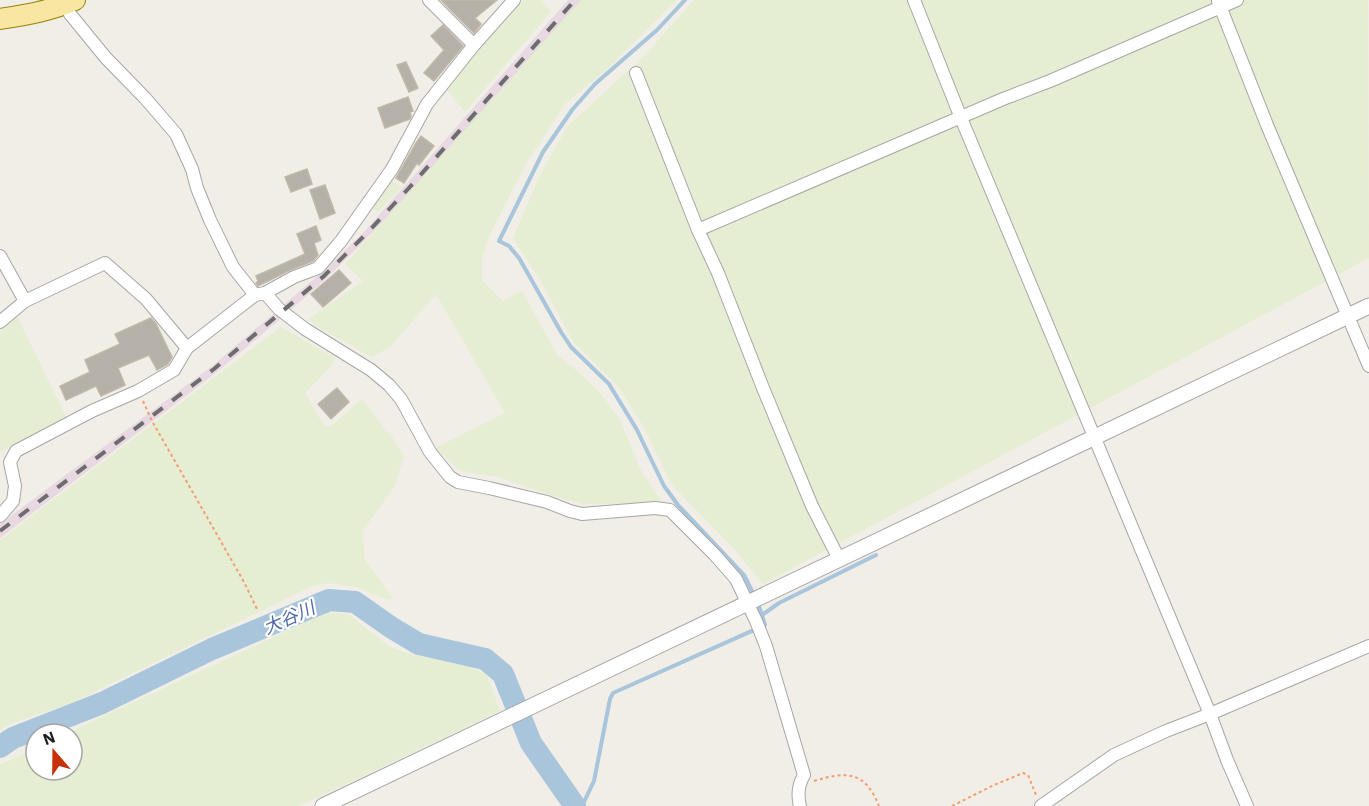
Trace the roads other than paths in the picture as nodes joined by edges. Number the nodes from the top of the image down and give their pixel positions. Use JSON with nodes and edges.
{"nodes":[{"id":1,"x":429,"y":0,"type":"edge"},
{"id":2,"x":514,"y":0,"type":"edge"},
{"id":3,"x":914,"y":0,"type":"edge"},
{"id":4,"x":1237,"y":0,"type":"edge"},
{"id":5,"x":70,"y":2,"type":"edge"},
{"id":6,"x":1219,"y":3,"type":"edge"},
{"id":7,"x":0,"y":20,"type":"edge"},
{"id":8,"x":474,"y":45,"type":"junction"},
{"id":9,"x":636,"y":73,"type":"dead end"},
{"id":10,"x":962,"y":118,"type":"junction"},
{"id":11,"x":698,"y":230,"type":"junction"},
{"id":12,"x":0,"y":256,"type":"edge"},
{"id":13,"x":260,"y":294,"type":"junction"},
{"id":14,"x":25,"y":301,"type":"junction"},
{"id":15,"x":1369,"y":306,"type":"edge"},
{"id":16,"x":1348,"y":316,"type":"junction"},
{"id":17,"x":0,"y":322,"type":"edge"},
{"id":18,"x":187,"y":348,"type":"junction"},
{"id":19,"x":1369,"y":366,"type":"edge"},
{"id":20,"x":1095,"y":437,"type":"junction"},
{"id":21,"x":0,"y":516,"type":"edge"},
{"id":22,"x":839,"y":559,"type":"junction"},
{"id":23,"x":753,"y":600,"type":"junction"},
{"id":24,"x":1369,"y":646,"type":"edge"},
{"id":25,"x":1210,"y":714,"type":"junction"},
{"id":26,"x":323,"y":806,"type":"edge"},
{"id":27,"x":800,"y":806,"type":"edge"},
{"id":28,"x":1041,"y":806,"type":"edge"},
{"id":29,"x":1247,"y":806,"type":"edge"}],
"edges":[{"from":1,"to":8,"type":"street"},
{"from":2,"to":8,"type":"street"},
{"from":3,"to":10,"type":"street"},
{"from":4,"to":6,"type":"street"},
{"from":5,"to":7,"type":"main road"},
{"from":5,"to":13,"type":"street"},
{"from":6,"to":10,"type":"street"},
{"from":6,"to":16,"type":"street"},
{"from":8,"to":13,"type":"street"},
{"from":9,"to":11,"type":"street"},
{"from":10,"to":11,"type":"street"},
{"from":10,"to":20,"type":"street"},
{"from":11,"to":22,"type":"street"},
{"from":12,"to":14,"type":"street"},
{"from":13,"to":18,"type":"street"},
{"from":13,"to":23,"type":"street"},
{"from":14,"to":17,"type":"street"},
{"from":14,"to":18,"type":"street"},
{"from":15,"to":16,"type":"street"},
{"from":16,"to":19,"type":"street"},
{"from":16,"to":20,"type":"street"},
{"from":18,"to":21,"type":"street"},
{"from":20,"to":22,"type":"street"},
{"from":20,"to":25,"type":"street"},
{"from":22,"to":23,"type":"street"},
{"from":23,"to":26,"type":"street"},
{"from":23,"to":27,"type":"street"},
{"from":24,"to":25,"type":"street"},
{"from":25,"to":28,"type":"street"},
{"from":25,"to":29,"type":"street"}]}
